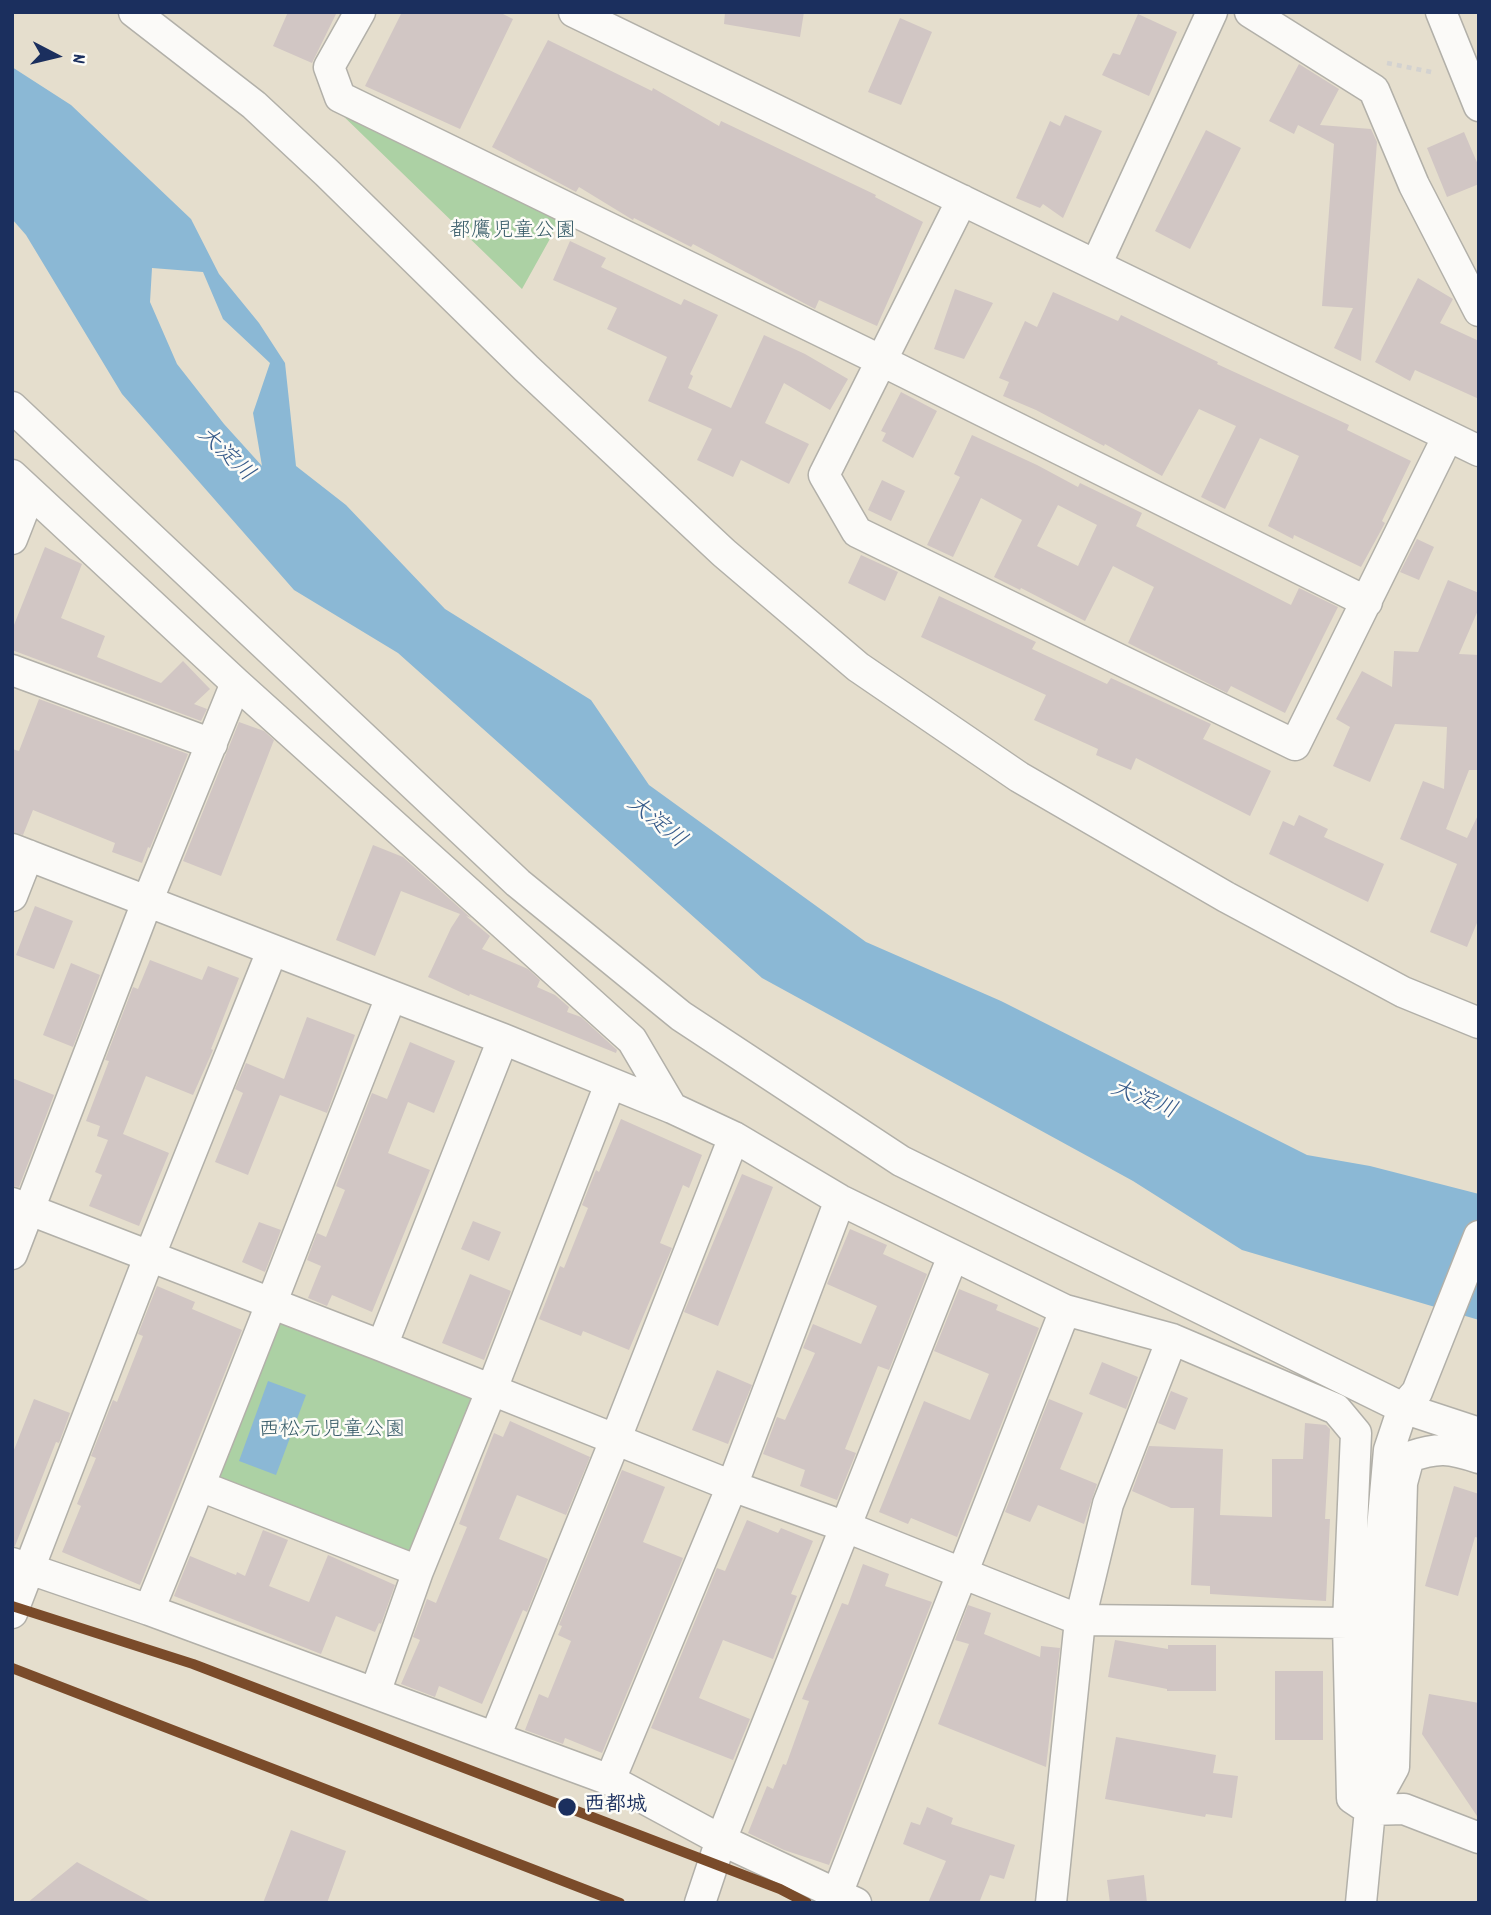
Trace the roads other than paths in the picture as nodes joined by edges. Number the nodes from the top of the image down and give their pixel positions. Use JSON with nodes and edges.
{"nodes":[{"id":1,"x":134,"y":12,"type":"edge"},
{"id":2,"x":359,"y":12,"type":"edge"},
{"id":3,"x":574,"y":12,"type":"edge"},
{"id":4,"x":1212,"y":12,"type":"edge"},
{"id":5,"x":1250,"y":12,"type":"edge"},
{"id":6,"x":1441,"y":12,"type":"edge"},
{"id":7,"x":1479,"y":106,"type":"edge"},
{"id":8,"x":962,"y":200,"type":"junction"},
{"id":9,"x":1096,"y":265,"type":"junction"},
{"id":10,"x":1479,"y":311,"type":"edge"},
{"id":11,"x":880,"y":360,"type":"junction"},
{"id":12,"x":12,"y":407,"type":"edge"},
{"id":13,"x":1448,"y":436,"type":"junction"},
{"id":14,"x":1479,"y":451,"type":"edge"},
{"id":15,"x":21,"y":484,"type":"edge"},
{"id":16,"x":12,"y":539,"type":"edge"},
{"id":17,"x":1367,"y":602,"type":"junction"},
{"id":18,"x":12,"y":670,"type":"edge"},
{"id":19,"x":236,"y":683,"type":"junction"},
{"id":20,"x":212,"y":744,"type":"junction"},
{"id":21,"x":20,"y":852,"type":"edge"},
{"id":22,"x":12,"y":896,"type":"edge"},
{"id":23,"x":147,"y":902,"type":"junction"},
{"id":24,"x":272,"y":951,"type":"junction"},
{"id":25,"x":391,"y":997,"type":"junction"},
{"id":26,"x":1479,"y":1023,"type":"edge"},
{"id":27,"x":503,"y":1039,"type":"junction"},
{"id":28,"x":610,"y":1084,"type":"junction"},
{"id":29,"x":672,"y":1108,"type":"junction"},
{"id":30,"x":734,"y":1137,"type":"junction"},
{"id":31,"x":840,"y":1200,"type":"junction"},
{"id":32,"x":21,"y":1207,"type":"edge"},
{"id":33,"x":1479,"y":1236,"type":"edge"},
{"id":34,"x":12,"y":1254,"type":"edge"},
{"id":35,"x":150,"y":1255,"type":"junction"},
{"id":36,"x":953,"y":1256,"type":"junction"},
{"id":37,"x":270,"y":1302,"type":"junction"},
{"id":38,"x":1065,"y":1310,"type":"junction"},
{"id":39,"x":1172,"y":1339,"type":"junction"},
{"id":40,"x":383,"y":1346,"type":"junction"},
{"id":41,"x":492,"y":1389,"type":"junction"},
{"id":42,"x":1410,"y":1400,"type":"junction"},
{"id":43,"x":1479,"y":1433,"type":"edge"},
{"id":44,"x":616,"y":1438,"type":"junction"},
{"id":45,"x":1479,"y":1458,"type":"edge"},
{"id":46,"x":200,"y":1486,"type":"junction"},
{"id":47,"x":732,"y":1486,"type":"junction"},
{"id":48,"x":846,"y":1527,"type":"junction"},
{"id":49,"x":21,"y":1566,"type":"edge"},
{"id":50,"x":418,"y":1571,"type":"junction"},
{"id":51,"x":961,"y":1573,"type":"junction"},
{"id":52,"x":149,"y":1610,"type":"junction"},
{"id":53,"x":12,"y":1613,"type":"edge"},
{"id":54,"x":1080,"y":1619,"type":"junction"},
{"id":55,"x":1348,"y":1623,"type":"junction"},
{"id":56,"x":375,"y":1693,"type":"junction"},
{"id":57,"x":495,"y":1737,"type":"junction"},
{"id":58,"x":610,"y":1780,"type":"junction"},
{"id":59,"x":1370,"y":1810,"type":"junction"},
{"id":60,"x":1479,"y":1838,"type":"edge"},
{"id":61,"x":721,"y":1840,"type":"junction"},
{"id":62,"x":846,"y":1898,"type":"edge"},
{"id":63,"x":700,"y":1903,"type":"edge"},
{"id":64,"x":1051,"y":1903,"type":"edge"},
{"id":65,"x":1361,"y":1903,"type":"edge"}],
"edges":[{"from":1,"to":26,"type":"street"},
{"from":2,"to":11,"type":"street"},
{"from":3,"to":8,"type":"street"},
{"from":4,"to":9,"type":"street"},
{"from":5,"to":10,"type":"street"},
{"from":6,"to":7,"type":"street"},
{"from":8,"to":9,"type":"street"},
{"from":8,"to":11,"type":"street"},
{"from":9,"to":13,"type":"street"},
{"from":11,"to":17,"type":"street"},
{"from":11,"to":17,"type":"street"},
{"from":12,"to":42,"type":"street"},
{"from":13,"to":14,"type":"street"},
{"from":13,"to":17,"type":"street"},
{"from":15,"to":16,"type":"street"},
{"from":15,"to":19,"type":"street"},
{"from":18,"to":20,"type":"street"},
{"from":19,"to":20,"type":"street"},
{"from":19,"to":29,"type":"street"},
{"from":20,"to":23,"type":"street"},
{"from":21,"to":22,"type":"street"},
{"from":21,"to":23,"type":"street"},
{"from":23,"to":24,"type":"street"},
{"from":23,"to":32,"type":"street"},
{"from":24,"to":25,"type":"street"},
{"from":24,"to":35,"type":"street"},
{"from":25,"to":27,"type":"street"},
{"from":25,"to":37,"type":"street"},
{"from":27,"to":28,"type":"street"},
{"from":27,"to":40,"type":"street"},
{"from":28,"to":29,"type":"street"},
{"from":28,"to":41,"type":"street"},
{"from":29,"to":30,"type":"street"},
{"from":30,"to":31,"type":"street"},
{"from":30,"to":44,"type":"street"},
{"from":31,"to":36,"type":"street"},
{"from":31,"to":47,"type":"street"},
{"from":32,"to":34,"type":"street"},
{"from":32,"to":35,"type":"street"},
{"from":33,"to":42,"type":"street"},
{"from":35,"to":37,"type":"street"},
{"from":35,"to":49,"type":"street"},
{"from":36,"to":38,"type":"street"},
{"from":36,"to":48,"type":"street"},
{"from":37,"to":40,"type":"street"},
{"from":37,"to":46,"type":"street"},
{"from":38,"to":39,"type":"street"},
{"from":38,"to":51,"type":"street"},
{"from":39,"to":54,"type":"street"},
{"from":39,"to":55,"type":"street"},
{"from":40,"to":41,"type":"street"},
{"from":41,"to":44,"type":"street"},
{"from":41,"to":50,"type":"street"},
{"from":42,"to":43,"type":"street"},
{"from":42,"to":59,"type":"street"},
{"from":44,"to":47,"type":"street"},
{"from":44,"to":57,"type":"street"},
{"from":45,"to":59,"type":"street"},
{"from":46,"to":50,"type":"street"},
{"from":46,"to":52,"type":"street"},
{"from":47,"to":48,"type":"street"},
{"from":47,"to":58,"type":"street"},
{"from":48,"to":51,"type":"street"},
{"from":48,"to":61,"type":"street"},
{"from":49,"to":52,"type":"street"},
{"from":49,"to":53,"type":"street"},
{"from":50,"to":56,"type":"street"},
{"from":51,"to":54,"type":"street"},
{"from":51,"to":62,"type":"street"},
{"from":52,"to":56,"type":"street"},
{"from":54,"to":55,"type":"street"},
{"from":54,"to":64,"type":"street"},
{"from":55,"to":59,"type":"street"},
{"from":56,"to":57,"type":"street"},
{"from":57,"to":58,"type":"street"},
{"from":58,"to":61,"type":"street"},
{"from":59,"to":60,"type":"street"},
{"from":59,"to":65,"type":"street"},
{"from":61,"to":62,"type":"street"},
{"from":61,"to":63,"type":"street"}]}
